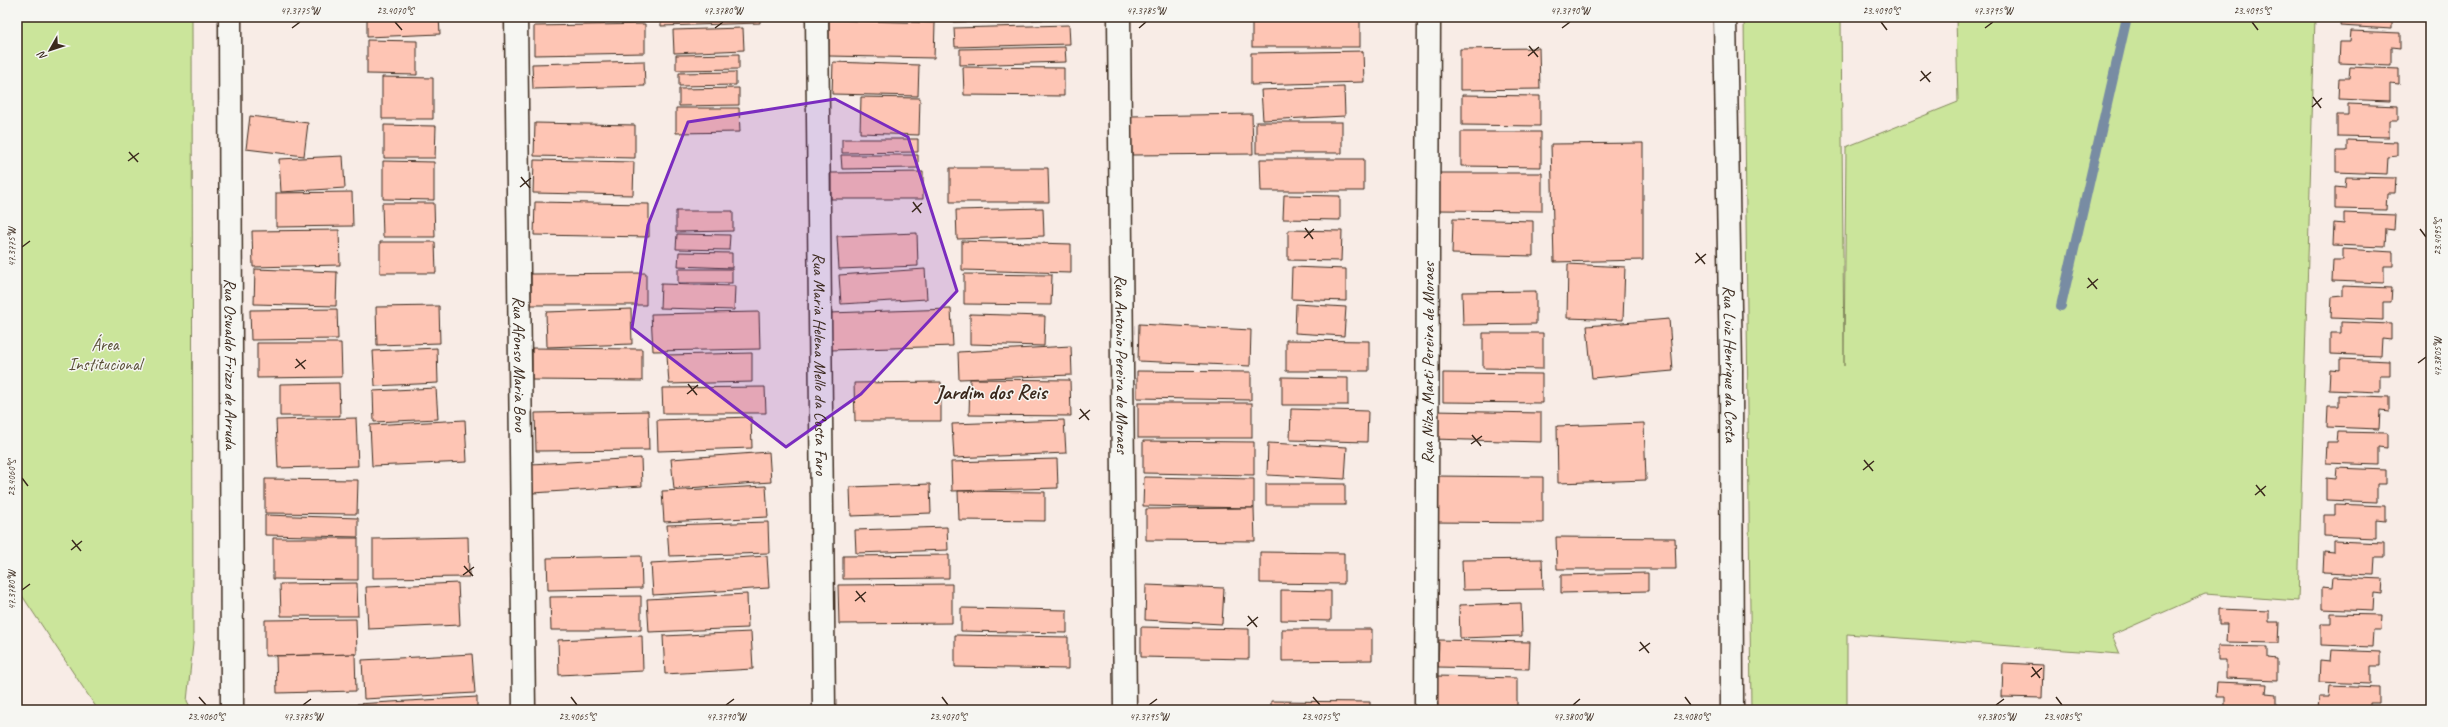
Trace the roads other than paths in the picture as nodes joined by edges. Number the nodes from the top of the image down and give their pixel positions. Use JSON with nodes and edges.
{"nodes":[{"id":1,"x":230,"y":17,"type":"edge"},
{"id":2,"x":516,"y":17,"type":"edge"},
{"id":3,"x":817,"y":17,"type":"edge"},
{"id":4,"x":1119,"y":17,"type":"edge"},
{"id":5,"x":1429,"y":17,"type":"edge"},
{"id":6,"x":1725,"y":17,"type":"edge"},
{"id":7,"x":232,"y":710,"type":"edge"},
{"id":8,"x":524,"y":710,"type":"edge"},
{"id":9,"x":824,"y":710,"type":"edge"},
{"id":10,"x":1124,"y":710,"type":"edge"},
{"id":11,"x":1426,"y":710,"type":"edge"},
{"id":12,"x":1732,"y":710,"type":"edge"}],
"edges":[{"from":1,"to":7,"type":"street","name":"Rua Oswaldo Frizzo de Arruda"},
{"from":2,"to":8,"type":"street","name":"Rua Afonso Maria Bovo"},
{"from":3,"to":9,"type":"street","name":"Rua Maria Helena Mello da Costa Faro"},
{"from":4,"to":10,"type":"street","name":"Rua Antonio Pereira de Moraes"},
{"from":5,"to":11,"type":"street","name":"Rua Nilza Marti Pereira de Moraes"},
{"from":6,"to":12,"type":"street","name":"Rua Luiz Henrique da Costa"}]}
